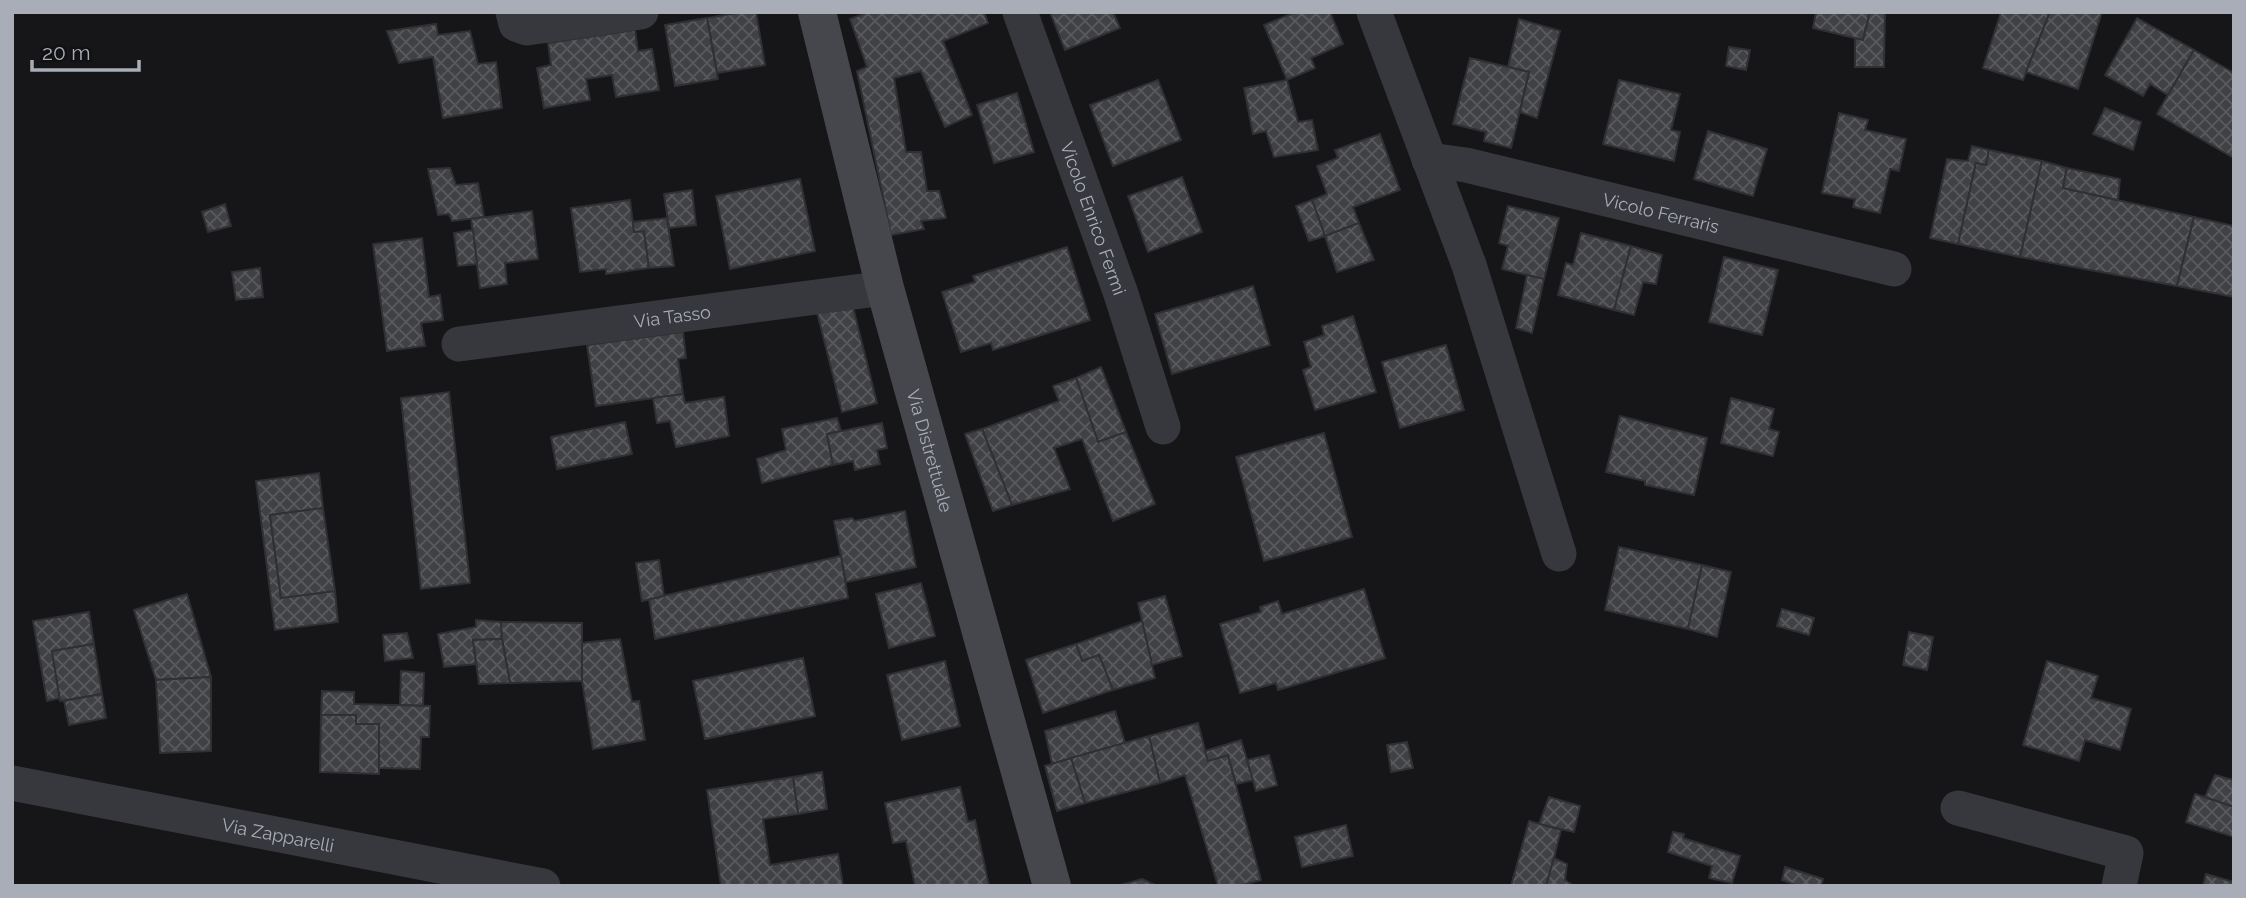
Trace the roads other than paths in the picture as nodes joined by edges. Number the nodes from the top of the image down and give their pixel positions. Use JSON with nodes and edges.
{"nodes":[{"id":1,"x":513,"y":12,"type":"edge"},
{"id":2,"x":641,"y":12,"type":"edge"},
{"id":3,"x":1020,"y":12,"type":"edge"},
{"id":4,"x":1374,"y":12,"type":"edge"},
{"id":5,"x":822,"y":14,"type":"edge"},
{"id":6,"x":1429,"y":160,"type":"junction"},
{"id":7,"x":1894,"y":269,"type":"dead end"},
{"id":8,"x":885,"y":288,"type":"junction"},
{"id":9,"x":459,"y":344,"type":"dead end"},
{"id":10,"x":1163,"y":427,"type":"dead end"},
{"id":11,"x":1559,"y":554,"type":"dead end"},
{"id":12,"x":12,"y":783,"type":"edge"},
{"id":13,"x":1958,"y":808,"type":"dead end"},
{"id":14,"x":543,"y":886,"type":"edge"},
{"id":15,"x":1052,"y":886,"type":"edge"},
{"id":16,"x":2119,"y":886,"type":"edge"}],
"edges":[{"from":1,"to":2,"type":"street"},
{"from":3,"to":10,"type":"street","name":"Vicolo Enrico Fermi"},
{"from":4,"to":6,"type":"street"},
{"from":5,"to":8,"type":"main road","name":"Via Distrettuale"},
{"from":6,"to":7,"type":"street","name":"Vicolo Ferraris"},
{"from":6,"to":11,"type":"street"},
{"from":8,"to":9,"type":"street","name":"Via Tasso"},
{"from":8,"to":15,"type":"main road","name":"Via Distrettuale"},
{"from":12,"to":14,"type":"street","name":"Via Zapparelli"},
{"from":13,"to":16,"type":"street"}]}
